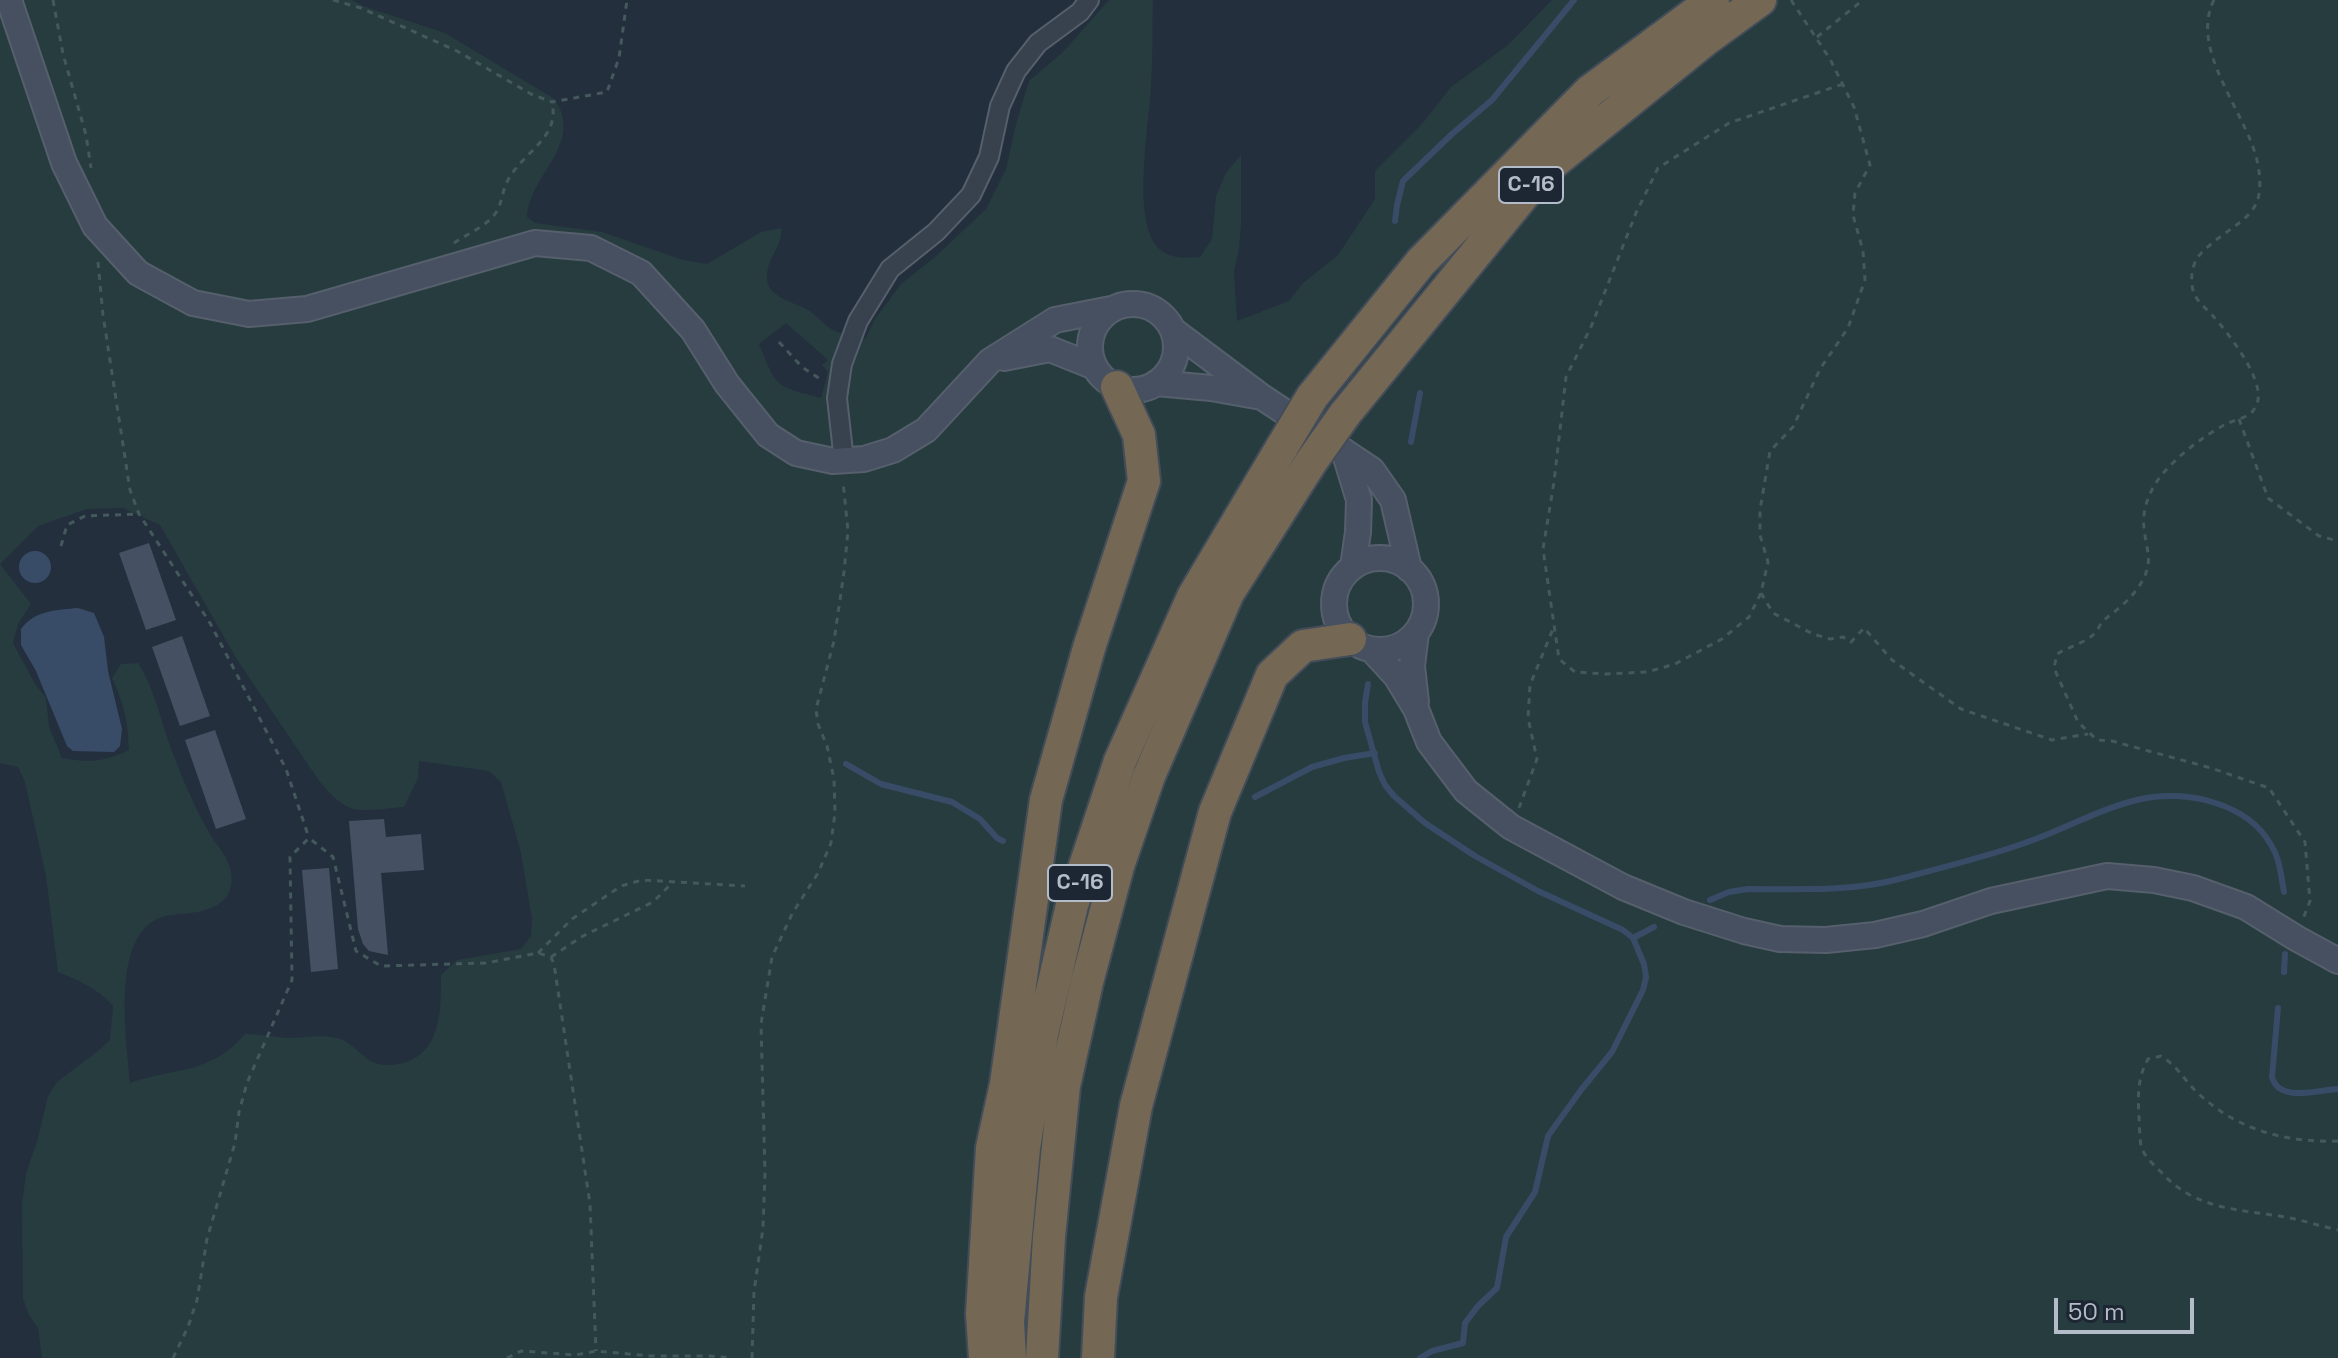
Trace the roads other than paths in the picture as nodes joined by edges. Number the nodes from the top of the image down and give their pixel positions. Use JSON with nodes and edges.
{"nodes":[{"id":1,"x":9,"y":0,"type":"edge"},
{"id":2,"x":1089,"y":0,"type":"edge"},
{"id":3,"x":1713,"y":0,"type":"edge"},
{"id":4,"x":1760,"y":0,"type":"edge"},
{"id":5,"x":1111,"y":309,"type":"junction"},
{"id":6,"x":1174,"y":331,"type":"junction"},
{"id":7,"x":990,"y":361,"type":"junction"},
{"id":8,"x":1106,"y":377,"type":"junction"},
{"id":9,"x":1156,"y":383,"type":"junction"},
{"id":10,"x":1262,"y":397,"type":"junction"},
{"id":11,"x":1344,"y":451,"type":"junction"},
{"id":12,"x":844,"y":461,"type":"junction"},
{"id":13,"x":1353,"y":567,"type":"junction"},
{"id":14,"x":1409,"y":569,"type":"junction"},
{"id":15,"x":1416,"y":633,"type":"junction"},
{"id":16,"x":1361,"y":644,"type":"junction"},
{"id":17,"x":1416,"y":709,"type":"junction"},
{"id":18,"x":2338,"y":961,"type":"edge"},
{"id":19,"x":985,"y":1358,"type":"edge"},
{"id":20,"x":1010,"y":1358,"type":"edge"},
{"id":21,"x":1042,"y":1358,"type":"edge"},
{"id":22,"x":1098,"y":1358,"type":"edge"}],
"edges":[{"from":1,"to":12,"type":"street"},
{"from":2,"to":12,"type":"street"},
{"from":3,"to":20,"type":"highway","number":"C-16","bridge":true},
{"from":4,"to":21,"type":"highway","number":"C-16","bridge":true},
{"from":5,"to":6,"type":"street"},
{"from":5,"to":7,"type":"street"},
{"from":5,"to":8,"type":"street"},
{"from":6,"to":9,"type":"street"},
{"from":6,"to":10,"type":"street"},
{"from":7,"to":8,"type":"street"},
{"from":7,"to":12,"type":"street"},
{"from":8,"to":9,"type":"street"},
{"from":8,"to":19,"type":"highway"},
{"from":9,"to":10,"type":"street"},
{"from":10,"to":11,"type":"street"},
{"from":11,"to":13,"type":"street"},
{"from":11,"to":14,"type":"street"},
{"from":13,"to":14,"type":"street"},
{"from":13,"to":16,"type":"street"},
{"from":14,"to":15,"type":"street"},
{"from":15,"to":16,"type":"street"},
{"from":15,"to":17,"type":"street"},
{"from":16,"to":17,"type":"street"},
{"from":16,"to":22,"type":"highway"},
{"from":17,"to":18,"type":"street"}]}
